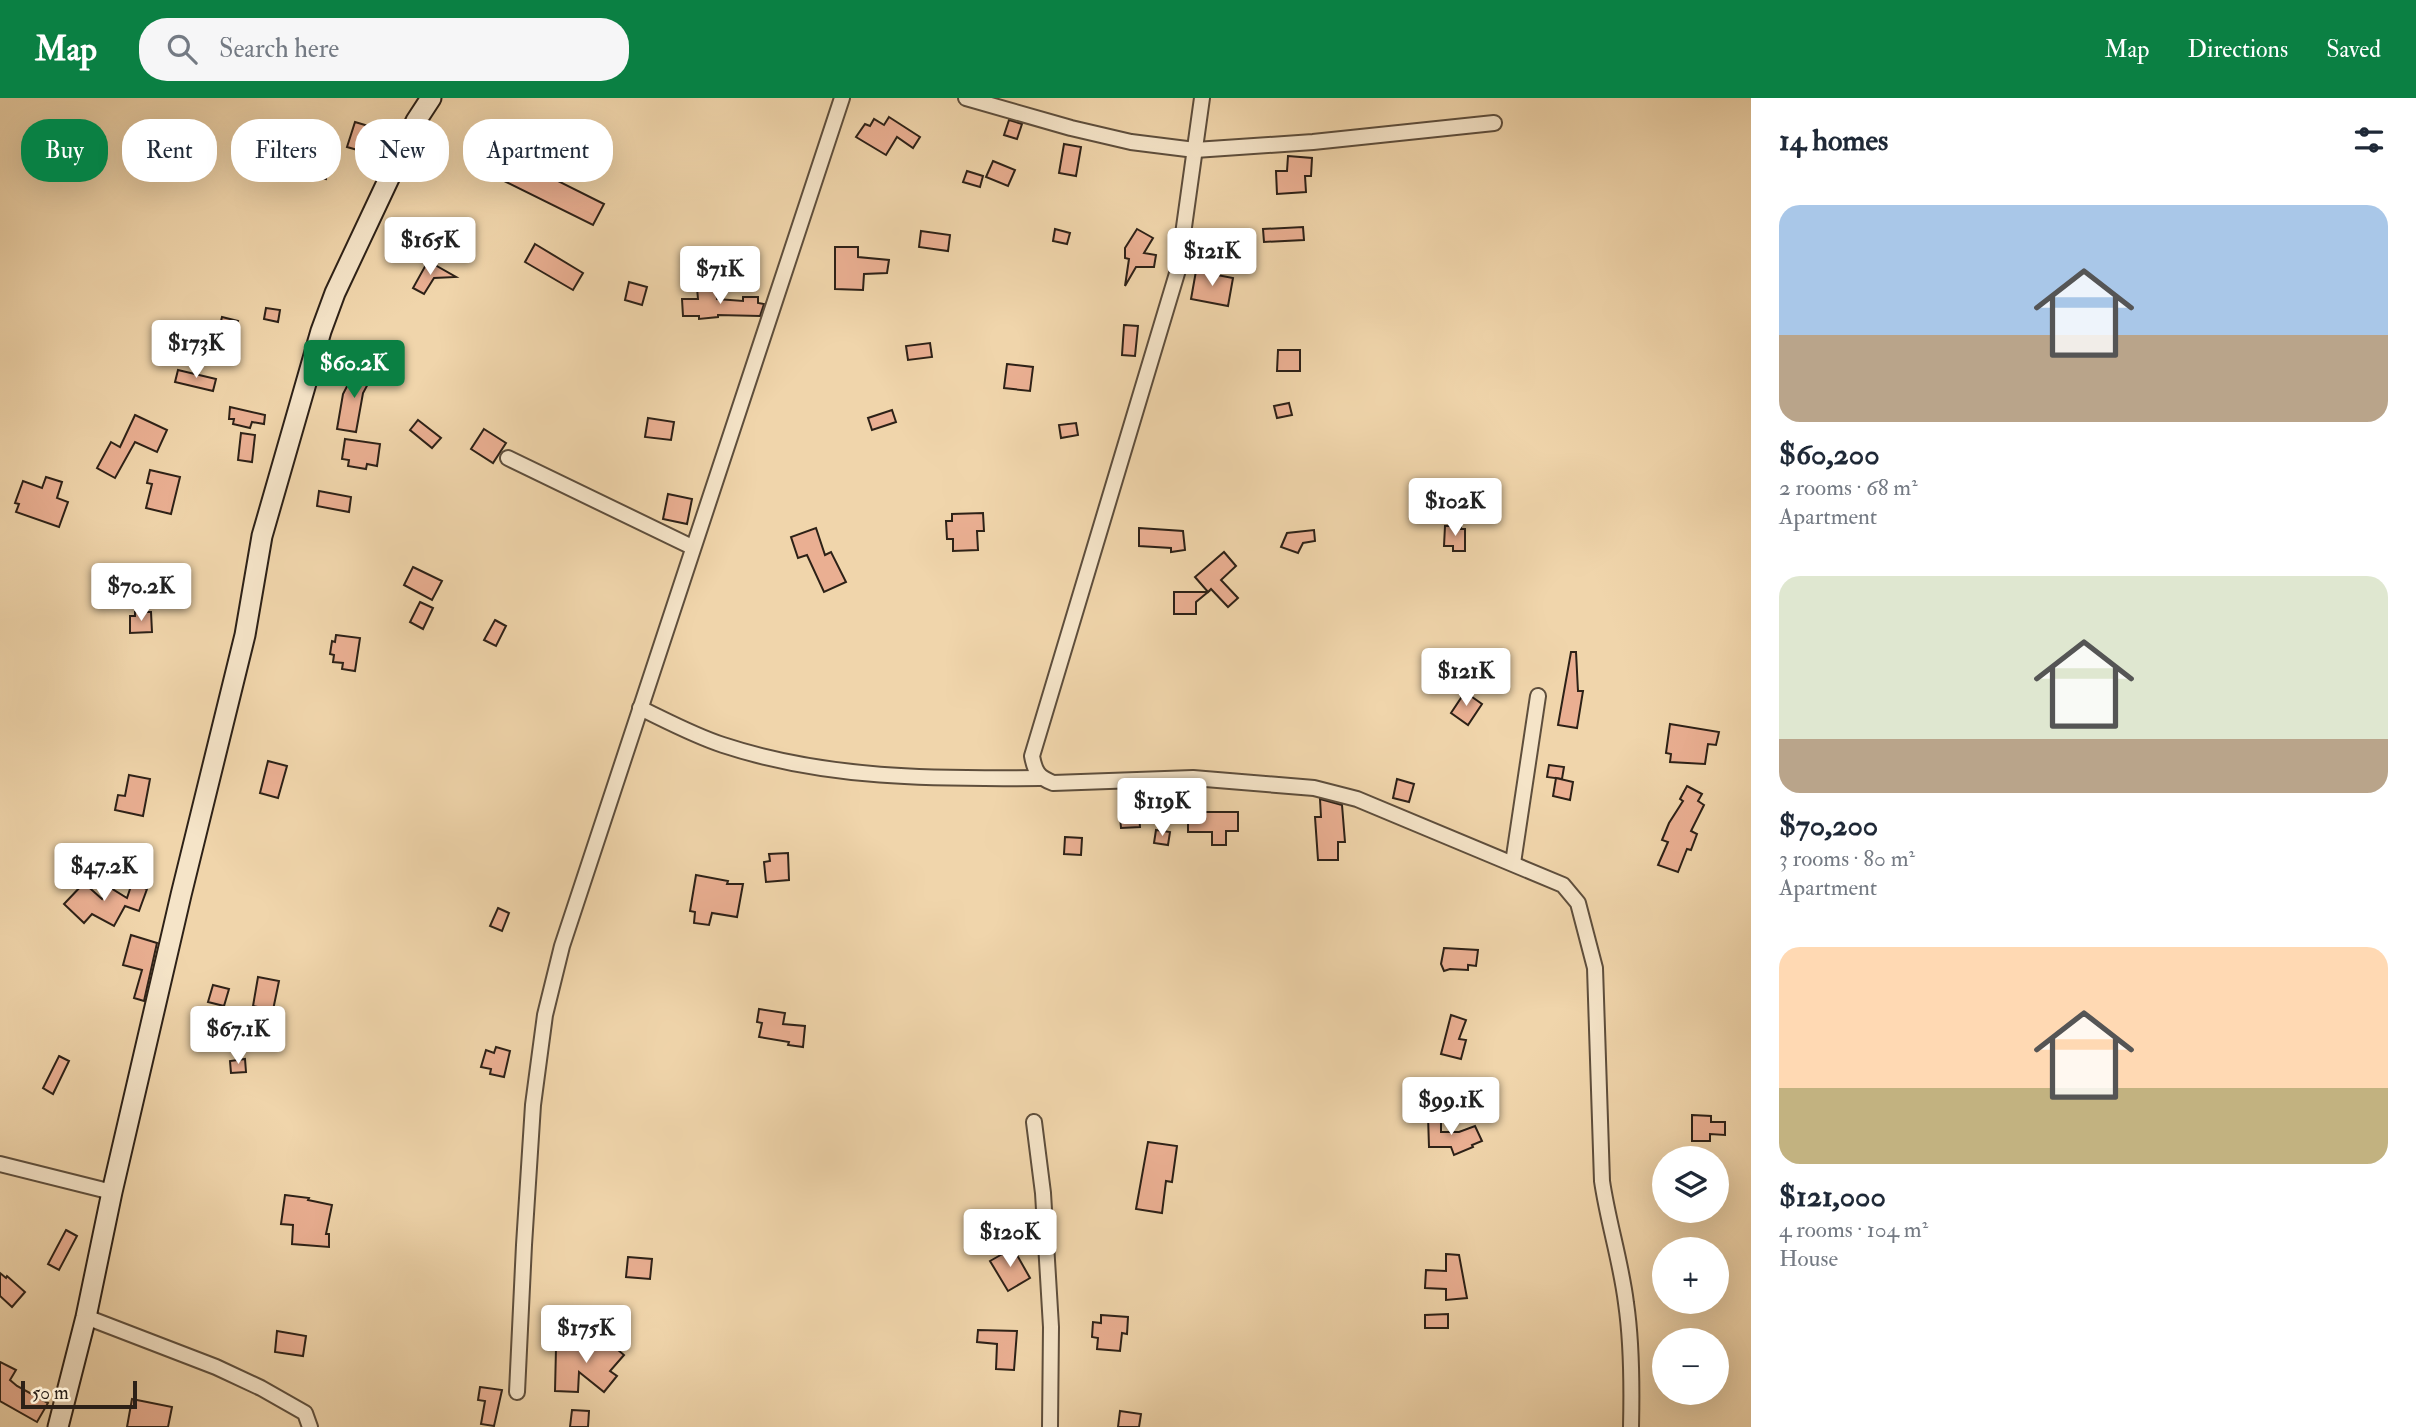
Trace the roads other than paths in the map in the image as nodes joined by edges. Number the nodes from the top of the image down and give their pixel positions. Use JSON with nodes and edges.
{"nodes":[{"id":1,"x":431,"y":98,"type":"edge"},
{"id":2,"x":842,"y":98,"type":"edge"},
{"id":3,"x":966,"y":98,"type":"edge"},
{"id":4,"x":1202,"y":98,"type":"edge"},
{"id":5,"x":1494,"y":122,"type":"dead end"},
{"id":6,"x":1195,"y":150,"type":"junction"},
{"id":7,"x":508,"y":458,"type":"dead end"},
{"id":8,"x":692,"y":548,"type":"junction"},
{"id":9,"x":1538,"y":696,"type":"dead end"},
{"id":10,"x":640,"y":708,"type":"junction"},
{"id":11,"x":1040,"y":778,"type":"junction"},
{"id":12,"x":1513,"y":863,"type":"junction"},
{"id":13,"x":1034,"y":1122,"type":"dead end"},
{"id":14,"x":0,"y":1164,"type":"edge"},
{"id":15,"x":112,"y":1192,"type":"junction"},
{"id":16,"x":86,"y":1317,"type":"junction"},
{"id":17,"x":517,"y":1392,"type":"dead end"},
{"id":18,"x":58,"y":1427,"type":"edge"},
{"id":19,"x":310,"y":1427,"type":"edge"},
{"id":20,"x":1050,"y":1427,"type":"edge"},
{"id":21,"x":1631,"y":1427,"type":"edge"}],
"edges":[{"from":1,"to":15,"type":"street"},
{"from":2,"to":8,"type":"street"},
{"from":3,"to":6,"type":"street"},
{"from":4,"to":6,"type":"street"},
{"from":5,"to":6,"type":"street"},
{"from":6,"to":11,"type":"street"},
{"from":7,"to":8,"type":"street"},
{"from":8,"to":10,"type":"street"},
{"from":9,"to":12,"type":"street"},
{"from":10,"to":11,"type":"street"},
{"from":10,"to":17,"type":"street"},
{"from":11,"to":12,"type":"street"},
{"from":12,"to":21,"type":"street"},
{"from":13,"to":20,"type":"street"},
{"from":14,"to":15,"type":"street"},
{"from":15,"to":16,"type":"street"},
{"from":16,"to":18,"type":"street"},
{"from":16,"to":19,"type":"street"}]}
